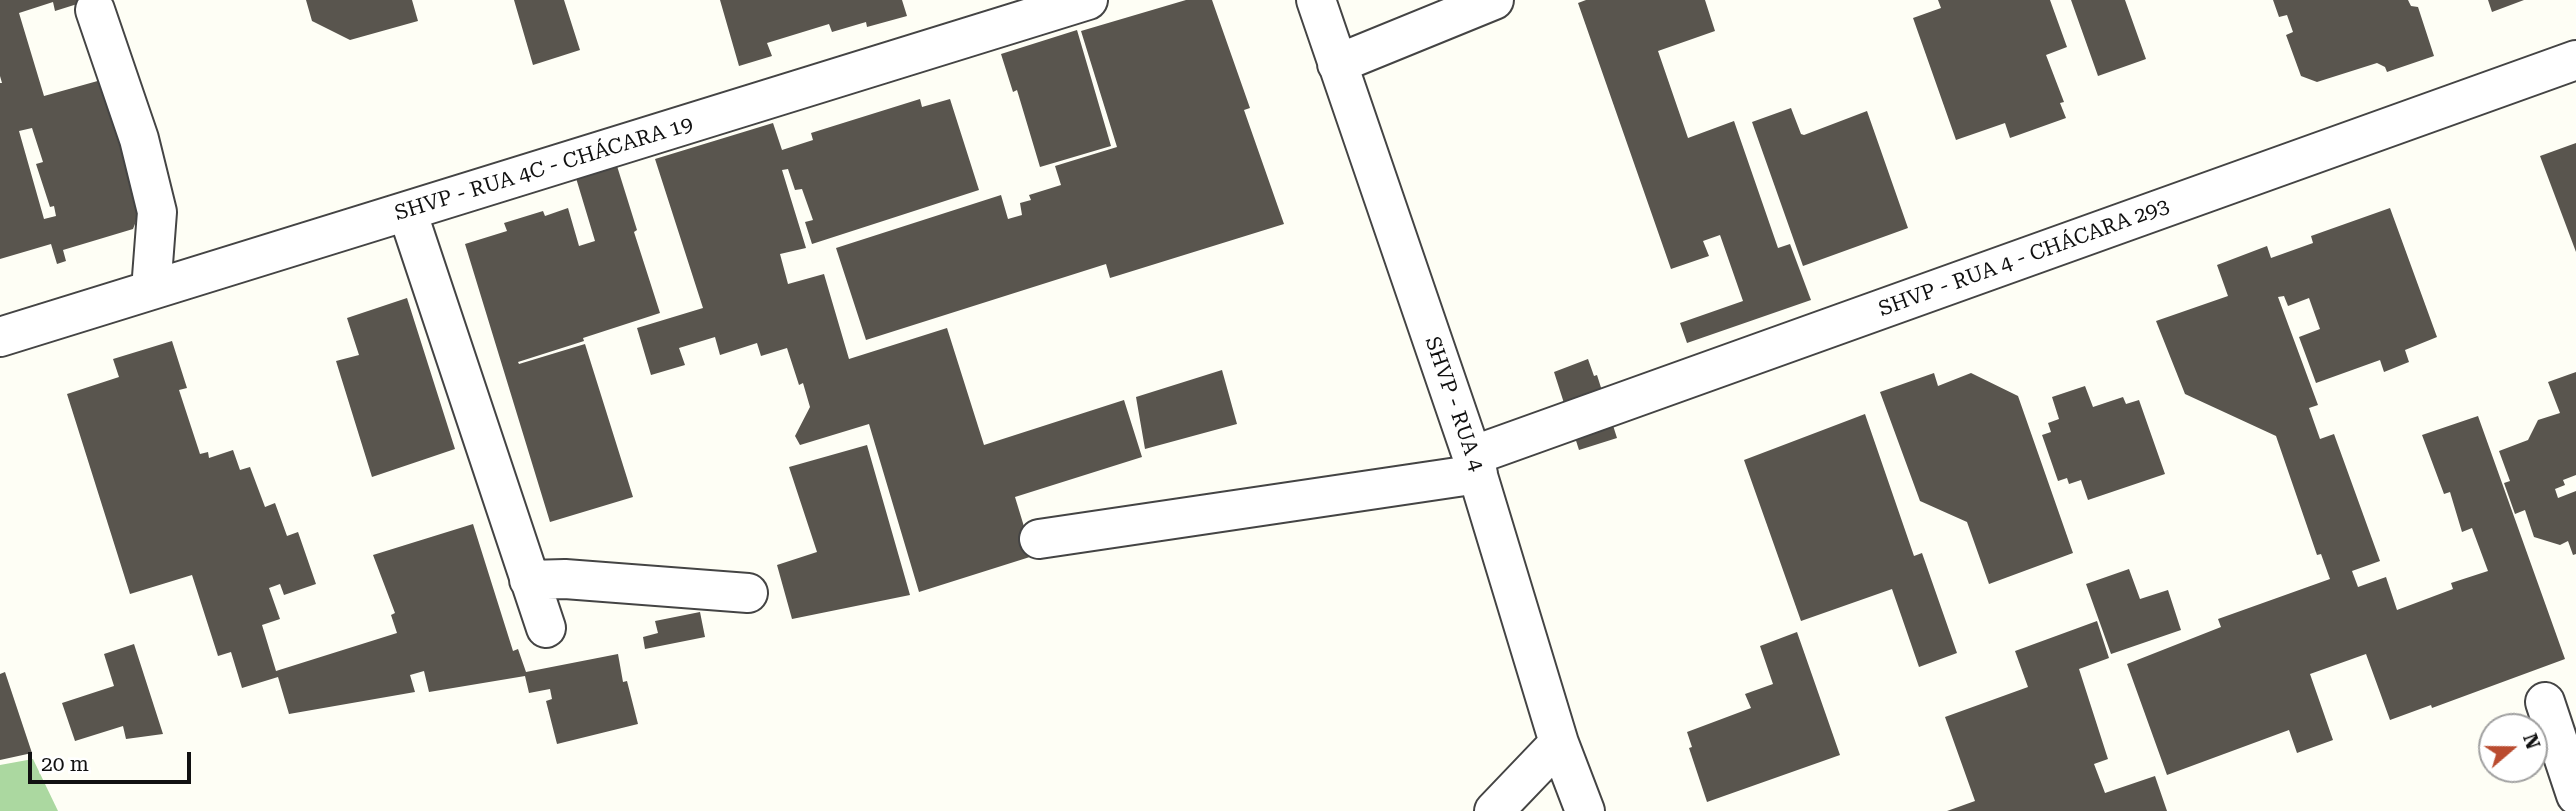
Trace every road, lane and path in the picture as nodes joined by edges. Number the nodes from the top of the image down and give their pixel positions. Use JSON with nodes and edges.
{"nodes":[{"id":1,"x":1088,"y":0,"type":"edge"},
{"id":2,"x":1315,"y":0,"type":"edge"},
{"id":3,"x":1494,"y":0,"type":"edge"},
{"id":4,"x":95,"y":10,"type":"dead end"},
{"id":5,"x":2576,"y":60,"type":"edge"},
{"id":6,"x":1338,"y":64,"type":"junction"},
{"id":7,"x":407,"y":211,"type":"junction"},
{"id":8,"x":152,"y":290,"type":"junction"},
{"id":9,"x":0,"y":337,"type":"edge"},
{"id":10,"x":1475,"y":465,"type":"junction"},
{"id":11,"x":1039,"y":539,"type":"dead end"},
{"id":12,"x":529,"y":580,"type":"junction"},
{"id":13,"x":748,"y":593,"type":"dead end"},
{"id":14,"x":546,"y":628,"type":"dead end"},
{"id":15,"x":2545,"y":702,"type":"dead end"},
{"id":16,"x":1559,"y":743,"type":"junction"},
{"id":17,"x":2576,"y":794,"type":"edge"},
{"id":18,"x":1494,"y":811,"type":"edge"},
{"id":19,"x":1585,"y":811,"type":"edge"}],
"edges":[{"from":1,"to":7,"type":"street","name":"SHVP - RUA 4C - CHÁCARA 19"},
{"from":2,"to":6,"type":"street","name":"SHVP - RUA 4"},
{"from":3,"to":6,"type":"street"},
{"from":4,"to":8,"type":"street"},
{"from":5,"to":10,"type":"street","name":"SHVP - RUA 4 - CHÁCARA 293"},
{"from":6,"to":10,"type":"street","name":"SHVP - RUA 4"},
{"from":7,"to":8,"type":"street","name":"SHVP - RUA 4C - CHÁCARA 19"},
{"from":7,"to":12,"type":"street"},
{"from":8,"to":9,"type":"street","name":"SHVP - RUA 4C - CHÁCARA 19"},
{"from":10,"to":11,"type":"street","name":"SHVP - RUA 4 - CHÁCARA 293"},
{"from":10,"to":16,"type":"street","name":"SHVP - RUA 4"},
{"from":12,"to":13,"type":"street"},
{"from":12,"to":14,"type":"street"},
{"from":15,"to":17,"type":"street"},
{"from":16,"to":18,"type":"street"},
{"from":16,"to":19,"type":"street","name":"SHVP - RUA 4"}]}
